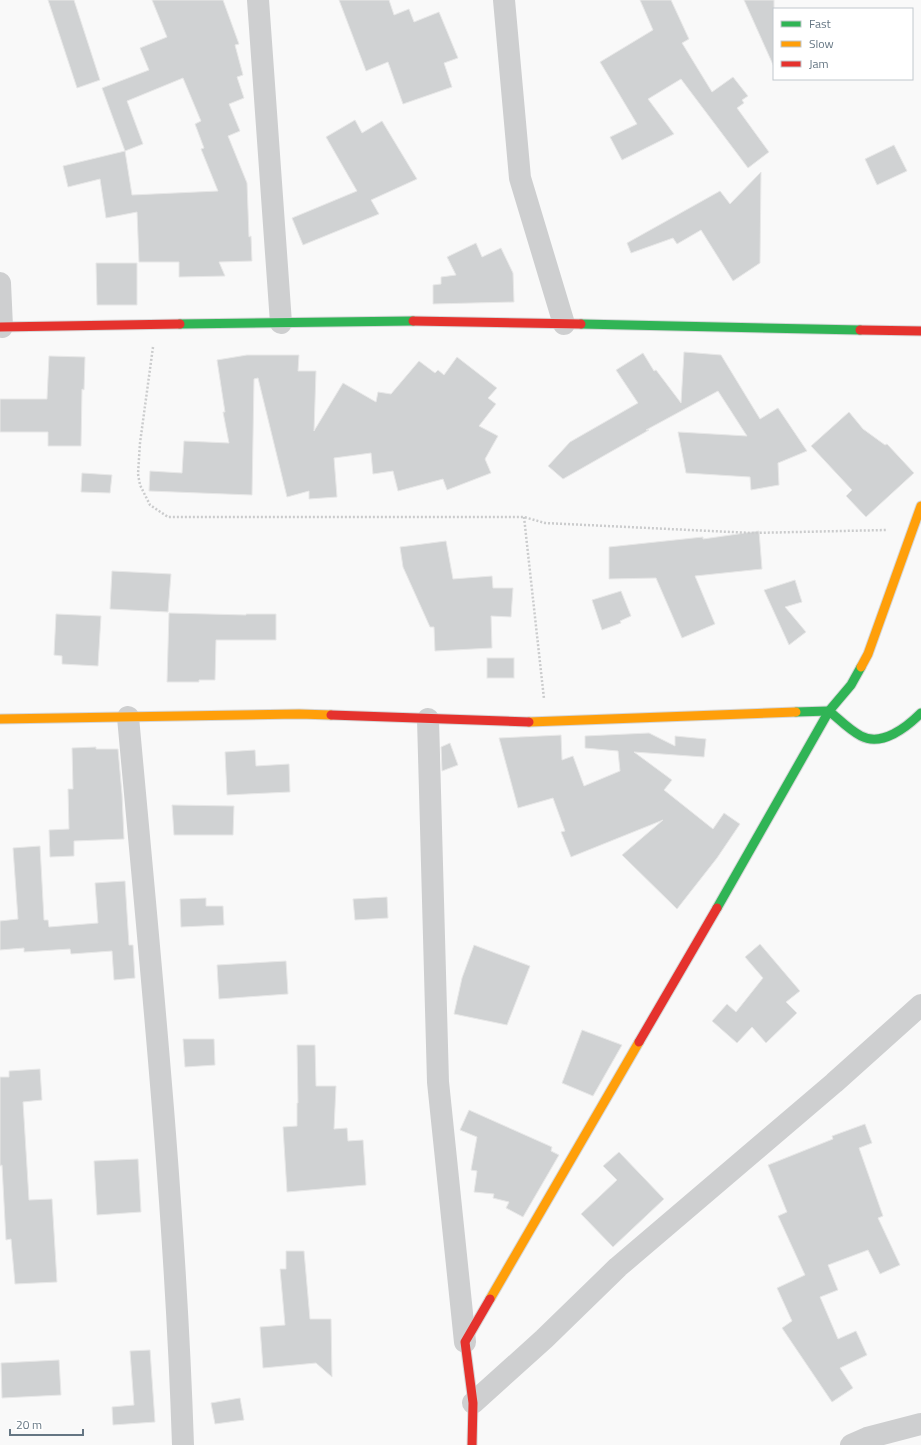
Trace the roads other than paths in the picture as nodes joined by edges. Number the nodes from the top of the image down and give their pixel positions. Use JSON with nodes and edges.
{"nodes":[{"id":1,"x":258,"y":0,"type":"edge"},
{"id":2,"x":504,"y":0,"type":"edge"},
{"id":3,"x":0,"y":283,"type":"edge"},
{"id":4,"x":281,"y":323,"type":"junction"},
{"id":5,"x":564,"y":324,"type":"junction"},
{"id":6,"x":1,"y":327,"type":"edge"},
{"id":7,"x":921,"y":331,"type":"edge"},
{"id":8,"x":921,"y":506,"type":"edge"},
{"id":9,"x":829,"y":712,"type":"junction"},
{"id":10,"x":921,"y":713,"type":"edge"},
{"id":11,"x":128,"y":717,"type":"junction"},
{"id":12,"x":0,"y":719,"type":"edge"},
{"id":13,"x":428,"y":719,"type":"junction"},
{"id":14,"x":921,"y":1005,"type":"edge"},
{"id":15,"x":465,"y":1342,"type":"junction"},
{"id":16,"x":473,"y":1403,"type":"junction"},
{"id":17,"x":919,"y":1420,"type":"edge"},
{"id":18,"x":862,"y":1443,"type":"edge"},
{"id":19,"x":183,"y":1445,"type":"edge"},
{"id":20,"x":472,"y":1445,"type":"edge"}],
"edges":[{"from":1,"to":4,"type":"street"},
{"from":2,"to":5,"type":"street"},
{"from":3,"to":6,"type":"street"},
{"from":4,"to":5,"type":"street"},
{"from":4,"to":6,"type":"street"},
{"from":5,"to":7,"type":"street"},
{"from":8,"to":9,"type":"street"},
{"from":9,"to":10,"type":"street"},
{"from":9,"to":13,"type":"street"},
{"from":9,"to":15,"type":"street"},
{"from":11,"to":12,"type":"street"},
{"from":11,"to":13,"type":"street"},
{"from":11,"to":19,"type":"street"},
{"from":13,"to":15,"type":"street"},
{"from":14,"to":16,"type":"street"},
{"from":15,"to":16,"type":"street"},
{"from":16,"to":20,"type":"street"},
{"from":17,"to":18,"type":"street"}]}
